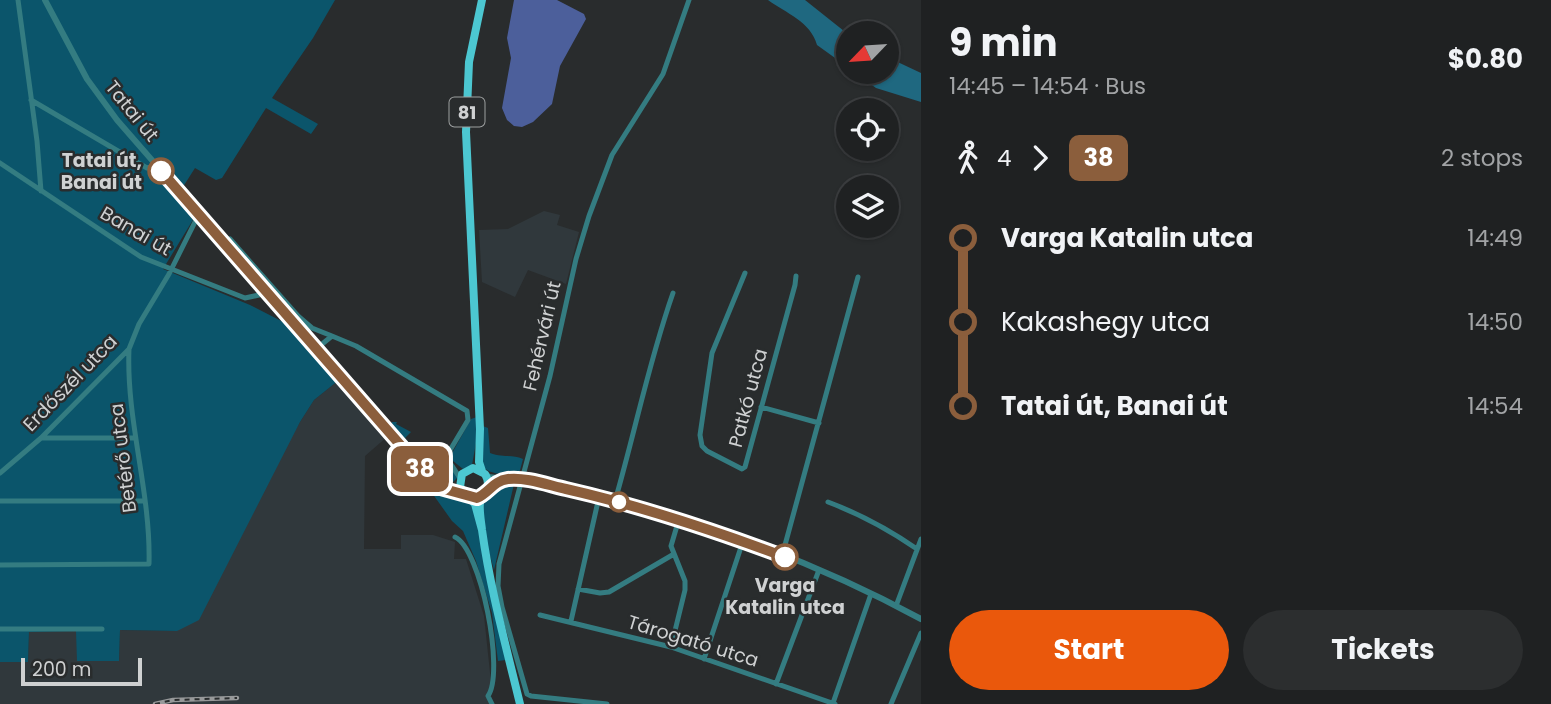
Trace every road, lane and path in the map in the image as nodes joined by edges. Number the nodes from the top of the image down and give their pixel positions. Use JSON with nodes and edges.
{"nodes":[{"id":1,"x":18,"y":0,"type":"edge"},
{"id":2,"x":44,"y":0,"type":"edge"},
{"id":3,"x":482,"y":0,"type":"edge"},
{"id":4,"x":689,"y":0,"type":"edge"},
{"id":5,"x":31,"y":100,"type":"junction"},
{"id":6,"x":0,"y":163,"type":"edge"},
{"id":7,"x":156,"y":166,"type":"junction"},
{"id":8,"x":41,"y":191,"type":"junction"},
{"id":9,"x":199,"y":214,"type":"junction"},
{"id":10,"x":230,"y":239,"type":"dead end"},
{"id":11,"x":171,"y":270,"type":"junction"},
{"id":12,"x":745,"y":273,"type":"dead end"},
{"id":13,"x":796,"y":276,"type":"dead end"},
{"id":14,"x":858,"y":278,"type":"dead end"},
{"id":15,"x":673,"y":293,"type":"dead end"},
{"id":16,"x":259,"y":295,"type":"dead end"},
{"id":17,"x":298,"y":316,"type":"junction"},
{"id":18,"x":292,"y":323,"type":"junction"},
{"id":19,"x":332,"y":337,"type":"junction"},
{"id":20,"x":129,"y":349,"type":"junction"},
{"id":21,"x":316,"y":349,"type":"junction"},
{"id":22,"x":761,"y":407,"type":"junction"},
{"id":23,"x":819,"y":423,"type":"junction"},
{"id":24,"x":41,"y":438,"type":"junction"},
{"id":25,"x":135,"y":438,"type":"junction"},
{"id":26,"x":479,"y":450,"type":"junction"},
{"id":27,"x":484,"y":472,"type":"junction"},
{"id":28,"x":0,"y":473,"type":"edge"},
{"id":29,"x":464,"y":475,"type":"junction"},
{"id":30,"x":507,"y":479,"type":"junction"},
{"id":31,"x":522,"y":480,"type":"junction"},
{"id":32,"x":433,"y":483,"type":"junction"},
{"id":33,"x":486,"y":492,"type":"junction"},
{"id":34,"x":467,"y":496,"type":"junction"},
{"id":35,"x":599,"y":497,"type":"junction"},
{"id":36,"x":0,"y":501,"type":"edge"},
{"id":37,"x":615,"y":501,"type":"junction"},
{"id":38,"x":145,"y":502,"type":"junction"},
{"id":39,"x":828,"y":502,"type":"dead end"},
{"id":40,"x":680,"y":519,"type":"junction"},
{"id":41,"x":482,"y":530,"type":"junction"},
{"id":42,"x":455,"y":537,"type":"dead end"},
{"id":43,"x":921,"y":539,"type":"edge"},
{"id":44,"x":743,"y":541,"type":"junction"},
{"id":45,"x":916,"y":549,"type":"junction"},
{"id":46,"x":674,"y":554,"type":"junction"},
{"id":47,"x":782,"y":556,"type":"junction"},
{"id":48,"x":0,"y":565,"type":"edge"},
{"id":49,"x":819,"y":570,"type":"junction"},
{"id":50,"x":578,"y":589,"type":"junction"},
{"id":51,"x":871,"y":594,"type":"junction"},
{"id":52,"x":896,"y":606,"type":"junction"},
{"id":53,"x":540,"y":615,"type":"dead end"},
{"id":54,"x":921,"y":620,"type":"edge"},
{"id":55,"x":571,"y":621,"type":"junction"},
{"id":56,"x":0,"y":629,"type":"edge"},
{"id":57,"x":103,"y":629,"type":"dead end"},
{"id":58,"x":921,"y":633,"type":"edge"},
{"id":59,"x":671,"y":647,"type":"junction"},
{"id":60,"x":704,"y":659,"type":"junction"},
{"id":61,"x":776,"y":684,"type":"junction"},
{"id":62,"x":492,"y":704,"type":"edge"},
{"id":63,"x":520,"y":704,"type":"edge"},
{"id":64,"x":607,"y":704,"type":"edge"},
{"id":65,"x":834,"y":704,"type":"edge"},
{"id":66,"x":891,"y":704,"type":"edge"}],
"edges":[{"from":1,"to":5,"type":"street"},
{"from":2,"to":7,"type":"street","name":"Tatai út"},
{"from":3,"to":26,"type":"main road","number":"81"},
{"from":4,"to":31,"type":"street","name":"Fehérvári út"},
{"from":5,"to":7,"type":"street"},
{"from":5,"to":8,"type":"street"},
{"from":6,"to":8,"type":"street","name":"Banai út"},
{"from":7,"to":9,"type":"street","name":"Tatai út"},
{"from":8,"to":11,"type":"street","name":"Banai út"},
{"from":9,"to":11,"type":"street","name":"Erdőszél utca"},
{"from":9,"to":18,"type":"street","name":"Tatai út"},
{"from":10,"to":17,"type":"street"},
{"from":11,"to":16,"type":"street","name":"Banai út"},
{"from":11,"to":20,"type":"street","name":"Erdőszél utca"},
{"from":12,"to":22,"type":"street","name":"Patkó utca"},
{"from":13,"to":22,"type":"street","name":"Patkó utca"},
{"from":14,"to":23,"type":"street"},
{"from":15,"to":37,"type":"street"},
{"from":17,"to":18,"type":"street"},
{"from":17,"to":19,"type":"street"},
{"from":18,"to":21,"type":"street","name":"Tatai út"},
{"from":19,"to":21,"type":"street"},
{"from":19,"to":29,"type":"street"},
{"from":20,"to":24,"type":"street","name":"Erdőszél utca"},
{"from":20,"to":25,"type":"street","name":"Betérő utca"},
{"from":21,"to":32,"type":"street","name":"Tatai út"},
{"from":22,"to":23,"type":"street"},
{"from":23,"to":47,"type":"street"},
{"from":24,"to":25,"type":"street"},
{"from":24,"to":28,"type":"street","name":"Erdőszél utca"},
{"from":25,"to":38,"type":"street","name":"Betérő utca"},
{"from":26,"to":27,"type":"main road","number":"81"},
{"from":26,"to":29,"type":"main road","number":"81"},
{"from":27,"to":29,"type":"main road"},
{"from":27,"to":30,"type":"street"},
{"from":27,"to":33,"type":"main road","number":"81"},
{"from":29,"to":32,"type":"street"},
{"from":29,"to":34,"type":"main road","number":"81"},
{"from":30,"to":31,"type":"street"},
{"from":30,"to":33,"type":"street"},
{"from":31,"to":35,"type":"street"},
{"from":31,"to":64,"type":"street","name":"Fehérvári út"},
{"from":32,"to":34,"type":"street","name":"Tatai út"},
{"from":33,"to":34,"type":"main road"},
{"from":33,"to":41,"type":"main road","number":"81"},
{"from":34,"to":41,"type":"main road","number":"81"},
{"from":35,"to":37,"type":"street"},
{"from":35,"to":50,"type":"street"},
{"from":36,"to":38,"type":"street"},
{"from":37,"to":40,"type":"street"},
{"from":38,"to":48,"type":"street","name":"Betérő utca"},
{"from":39,"to":45,"type":"street"},
{"from":40,"to":44,"type":"street"},
{"from":40,"to":46,"type":"street"},
{"from":41,"to":63,"type":"main road","number":"81"},
{"from":42,"to":62,"type":"street"},
{"from":43,"to":45,"type":"street"},
{"from":44,"to":47,"type":"street"},
{"from":44,"to":60,"type":"street"},
{"from":45,"to":52,"type":"street"},
{"from":46,"to":50,"type":"street"},
{"from":46,"to":59,"type":"street"},
{"from":47,"to":49,"type":"street"},
{"from":49,"to":51,"type":"street"},
{"from":49,"to":61,"type":"street"},
{"from":50,"to":55,"type":"street"},
{"from":51,"to":52,"type":"street"},
{"from":51,"to":65,"type":"street"},
{"from":52,"to":54,"type":"street"},
{"from":53,"to":55,"type":"street","name":"Tárogató utca"},
{"from":55,"to":59,"type":"street","name":"Tárogató utca"},
{"from":56,"to":57,"type":"street"},
{"from":58,"to":66,"type":"street"},
{"from":59,"to":60,"type":"street","name":"Tárogató utca"},
{"from":60,"to":61,"type":"street","name":"Tárogató utca"},
{"from":61,"to":65,"type":"street","name":"Tárogató utca"}]}
